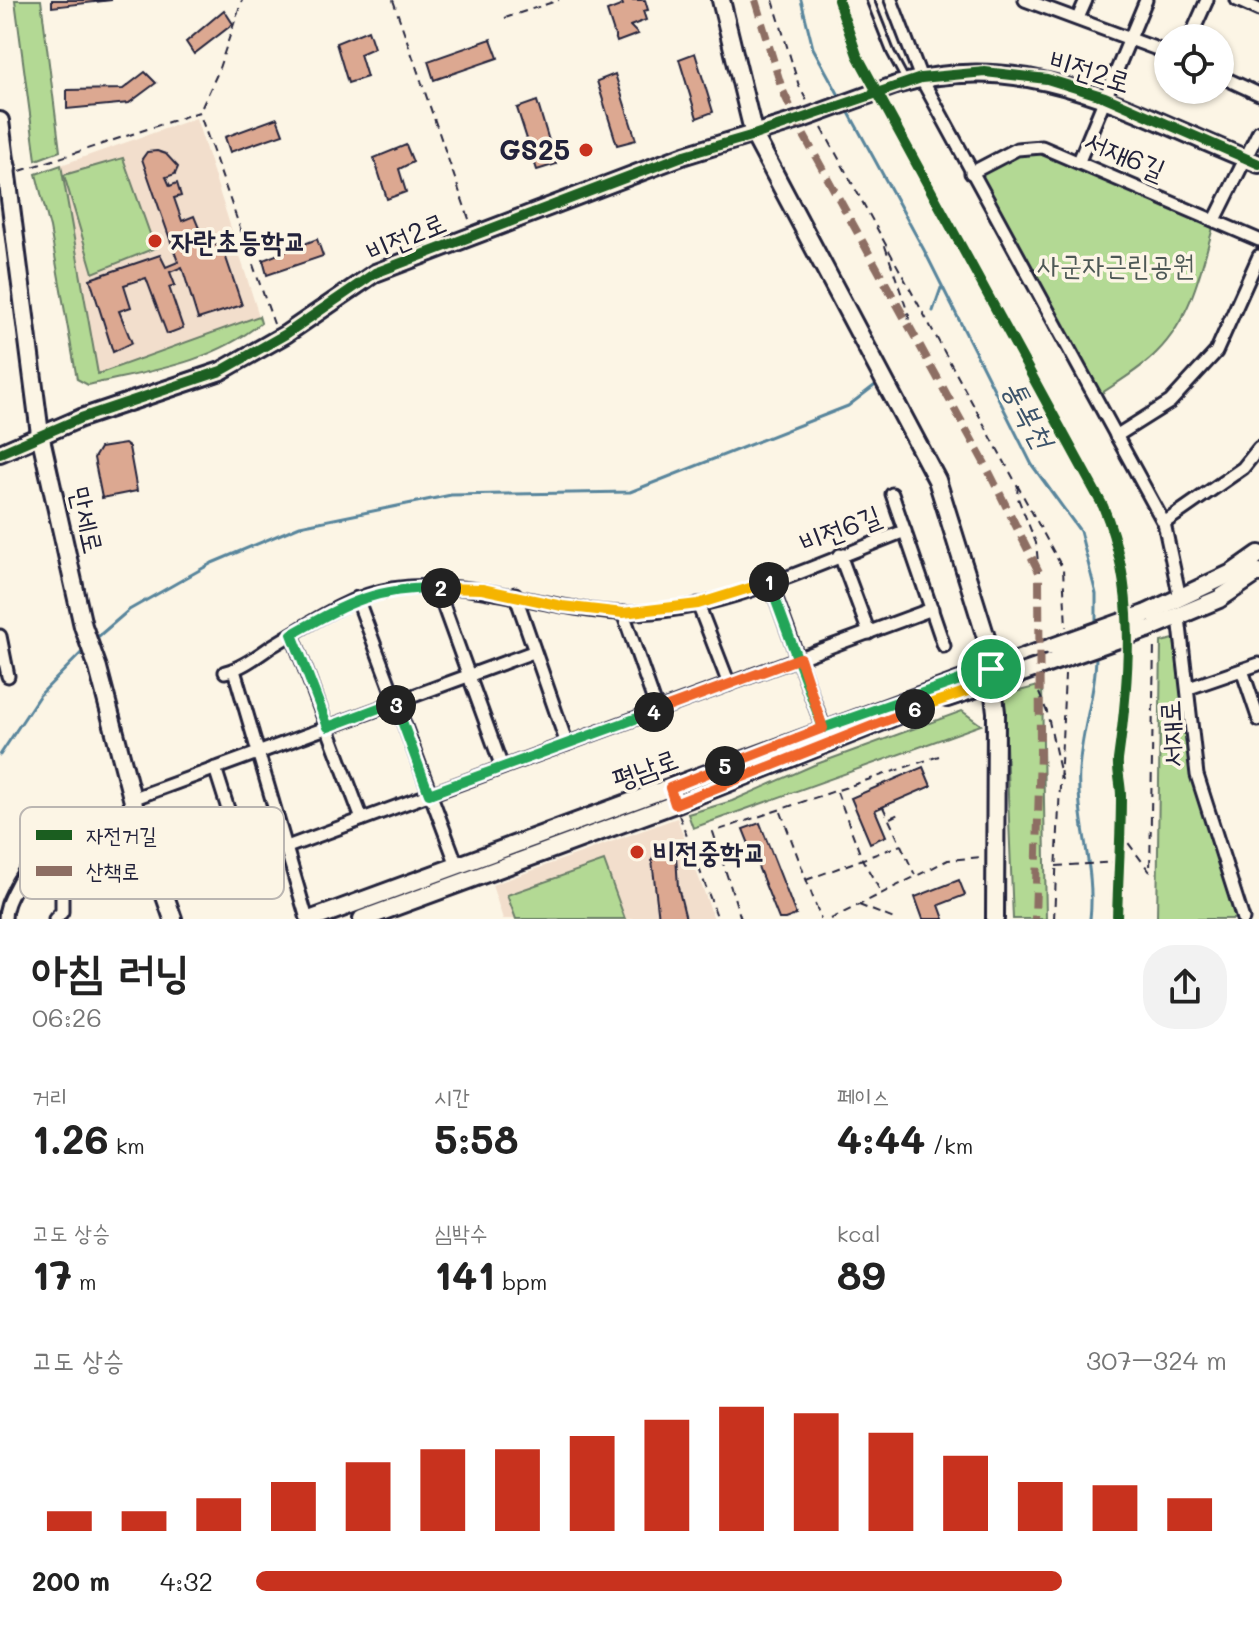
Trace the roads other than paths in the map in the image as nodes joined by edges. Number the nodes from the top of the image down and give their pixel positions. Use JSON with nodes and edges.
{"nodes":[{"id":1,"x":721,"y":0,"type":"edge"},
{"id":2,"x":870,"y":0,"type":"edge"},
{"id":3,"x":892,"y":0,"type":"edge"},
{"id":4,"x":905,"y":0,"type":"edge"},
{"id":5,"x":1025,"y":0,"type":"edge"},
{"id":6,"x":1086,"y":0,"type":"edge"},
{"id":7,"x":1146,"y":0,"type":"edge"},
{"id":8,"x":1207,"y":0,"type":"edge"},
{"id":9,"x":1237,"y":0,"type":"edge"},
{"id":10,"x":1259,"y":10,"type":"edge"},
{"id":11,"x":1078,"y":18,"type":"junction"},
{"id":12,"x":1196,"y":24,"type":"edge"},
{"id":13,"x":1129,"y":38,"type":"junction"},
{"id":14,"x":1154,"y":48,"type":"edge"},
{"id":15,"x":908,"y":82,"type":"junction"},
{"id":16,"x":1234,"y":82,"type":"edge"},
{"id":17,"x":1259,"y":94,"type":"edge"},
{"id":18,"x":1105,"y":97,"type":"junction"},
{"id":19,"x":0,"y":121,"type":"edge"},
{"id":20,"x":1259,"y":131,"type":"edge"},
{"id":21,"x":754,"y":135,"type":"junction"},
{"id":22,"x":0,"y":146,"type":"edge"},
{"id":23,"x":1079,"y":161,"type":"junction"},
{"id":24,"x":1252,"y":162,"type":"edge"},
{"id":25,"x":6,"y":171,"type":"junction"},
{"id":26,"x":971,"y":173,"type":"junction"},
{"id":27,"x":1215,"y":220,"type":"junction"},
{"id":28,"x":1259,"y":240,"type":"edge"},
{"id":29,"x":1259,"y":256,"type":"edge"},
{"id":30,"x":40,"y":434,"type":"junction"},
{"id":31,"x":1116,"y":436,"type":"junction"},
{"id":32,"x":1259,"y":448,"type":"edge"},
{"id":33,"x":0,"y":453,"type":"edge"},
{"id":34,"x":892,"y":494,"type":"dead end"},
{"id":35,"x":1164,"y":523,"type":"junction"},
{"id":36,"x":905,"y":531,"type":"junction"},
{"id":37,"x":1259,"y":554,"type":"edge"},
{"id":38,"x":840,"y":555,"type":"junction"},
{"id":39,"x":1256,"y":576,"type":"edge"},
{"id":40,"x":770,"y":582,"type":"junction"},
{"id":41,"x":437,"y":588,"type":"junction"},
{"id":42,"x":515,"y":594,"type":"junction"},
{"id":43,"x":357,"y":598,"type":"junction"},
{"id":44,"x":1180,"y":598,"type":"junction"},
{"id":45,"x":698,"y":604,"type":"junction"},
{"id":46,"x":932,"y":609,"type":"junction"},
{"id":47,"x":623,"y":613,"type":"junction"},
{"id":48,"x":1179,"y":617,"type":"junction"},
{"id":49,"x":1149,"y":627,"type":"junction"},
{"id":50,"x":869,"y":633,"type":"junction"},
{"id":51,"x":292,"y":634,"type":"junction"},
{"id":52,"x":0,"y":636,"type":"edge"},
{"id":53,"x":944,"y":646,"type":"dead end"},
{"id":54,"x":533,"y":652,"type":"junction"},
{"id":55,"x":800,"y":658,"type":"junction"},
{"id":56,"x":1259,"y":664,"type":"edge"},
{"id":57,"x":1242,"y":670,"type":"junction"},
{"id":58,"x":469,"y":675,"type":"junction"},
{"id":59,"x":8,"y":676,"type":"dead end"},
{"id":60,"x":991,"y":676,"type":"junction"},
{"id":61,"x":729,"y":684,"type":"junction"},
{"id":62,"x":1189,"y":688,"type":"junction"},
{"id":63,"x":395,"y":702,"type":"junction"},
{"id":64,"x":657,"y":710,"type":"junction"},
{"id":65,"x":1259,"y":720,"type":"edge"},
{"id":66,"x":328,"y":727,"type":"junction"},
{"id":67,"x":826,"y":735,"type":"junction"},
{"id":68,"x":567,"y":744,"type":"junction"},
{"id":69,"x":259,"y":752,"type":"junction"},
{"id":70,"x":502,"y":767,"type":"junction"},
{"id":71,"x":215,"y":768,"type":"junction"},
{"id":72,"x":429,"y":794,"type":"junction"},
{"id":73,"x":134,"y":806,"type":"joint"},
{"id":74,"x":227,"y":807,"type":"edge"},
{"id":75,"x":275,"y":807,"type":"edge"},
{"id":76,"x":362,"y":819,"type":"junction"},
{"id":77,"x":284,"y":837,"type":"edge"},
{"id":78,"x":287,"y":847,"type":"junction"},
{"id":79,"x":284,"y":848,"type":"edge"},
{"id":80,"x":457,"y":865,"type":"junction"},
{"id":81,"x":20,"y":878,"type":"edge"},
{"id":82,"x":62,"y":899,"type":"edge"},
{"id":83,"x":166,"y":899,"type":"edge"},
{"id":84,"x":5,"y":919,"type":"edge"},
{"id":85,"x":55,"y":919,"type":"edge"},
{"id":86,"x":173,"y":919,"type":"edge"},
{"id":87,"x":309,"y":919,"type":"edge"},
{"id":88,"x":362,"y":919,"type":"edge"},
{"id":89,"x":995,"y":919,"type":"edge"},
{"id":90,"x":1243,"y":919,"type":"edge"}],
"edges":[{"from":1,"to":21,"type":"street"},
{"from":2,"to":15,"type":"lane"},
{"from":3,"to":4,"type":"street"},
{"from":3,"to":15,"type":"street"},
{"from":5,"to":11,"type":"street"},
{"from":6,"to":11,"type":"street"},
{"from":7,"to":13,"type":"street"},
{"from":8,"to":12,"type":"street"},
{"from":9,"to":10,"type":"street"},
{"from":11,"to":13,"type":"street"},
{"from":13,"to":14,"type":"street"},
{"from":13,"to":18,"type":"street"},
{"from":15,"to":18,"type":"street","name":"비전2로"},
{"from":15,"to":21,"type":"street","name":"비전2로","bridge":true},
{"from":15,"to":26,"type":"street"},
{"from":16,"to":17,"type":"street"},
{"from":18,"to":23,"type":"street"},
{"from":18,"to":24,"type":"street","name":"비전2로"},
{"from":19,"to":25,"type":"street","name":"만세로"},
{"from":20,"to":24,"type":"street"},
{"from":21,"to":30,"type":"street","name":"비전2로"},
{"from":21,"to":60,"type":"street"},
{"from":22,"to":25,"type":"main road"},
{"from":23,"to":26,"type":"street","name":"서재6길"},
{"from":23,"to":27,"type":"street","name":"서재6길"},
{"from":24,"to":27,"type":"street"},
{"from":25,"to":30,"type":"street","name":"만세로"},
{"from":26,"to":31,"type":"street"},
{"from":27,"to":28,"type":"street","name":"서재6길"},
{"from":29,"to":31,"type":"street"},
{"from":30,"to":33,"type":"street","name":"비전2로"},
{"from":30,"to":73,"type":"street","name":"만세로"},
{"from":31,"to":35,"type":"street"},
{"from":32,"to":35,"type":"street"},
{"from":34,"to":36,"type":"street"},
{"from":35,"to":44,"type":"street"},
{"from":36,"to":38,"type":"street","name":"비전6길"},
{"from":36,"to":46,"type":"street","name":"비전6길"},
{"from":37,"to":44,"type":"street","name":"평남로"},
{"from":38,"to":40,"type":"street","name":"비전6길"},
{"from":38,"to":50,"type":"street"},
{"from":39,"to":48,"type":"street","name":"평남로"},
{"from":40,"to":45,"type":"street","name":"비전6길"},
{"from":40,"to":55,"type":"street"},
{"from":41,"to":42,"type":"street","name":"비전6길"},
{"from":41,"to":43,"type":"street","name":"비전6길"},
{"from":41,"to":58,"type":"street"},
{"from":42,"to":47,"type":"street","name":"비전6길"},
{"from":42,"to":54,"type":"street"},
{"from":43,"to":51,"type":"street","name":"비전6길"},
{"from":43,"to":63,"type":"street"},
{"from":44,"to":49,"type":"street","name":"평남로"},
{"from":45,"to":47,"type":"street","name":"비전6길"},
{"from":45,"to":61,"type":"street"},
{"from":46,"to":50,"type":"street"},
{"from":46,"to":53,"type":"street","name":"비전6길"},
{"from":47,"to":64,"type":"street"},
{"from":48,"to":49,"type":"street","name":"평남로"},
{"from":48,"to":62,"type":"street"},
{"from":49,"to":60,"type":"street","name":"평남로","bridge":true},
{"from":49,"to":60,"type":"street","name":"평남로","bridge":true},
{"from":50,"to":55,"type":"street"},
{"from":51,"to":66,"type":"street"},
{"from":51,"to":69,"type":"street","name":"비전6길"},
{"from":52,"to":59,"type":"street"},
{"from":54,"to":58,"type":"street"},
{"from":54,"to":68,"type":"street"},
{"from":55,"to":61,"type":"street"},
{"from":55,"to":67,"type":"street"},
{"from":56,"to":57,"type":"street","name":"서재로"},
{"from":57,"to":62,"type":"street","name":"서재로"},
{"from":57,"to":65,"type":"street"},
{"from":58,"to":63,"type":"street"},
{"from":58,"to":70,"type":"street"},
{"from":60,"to":67,"type":"street","name":"평남로"},
{"from":60,"to":89,"type":"street"},
{"from":61,"to":64,"type":"street"},
{"from":62,"to":90,"type":"street","name":"서재로"},
{"from":63,"to":66,"type":"street"},
{"from":63,"to":72,"type":"street"},
{"from":64,"to":68,"type":"street"},
{"from":66,"to":69,"type":"street"},
{"from":66,"to":76,"type":"street"},
{"from":67,"to":80,"type":"street","name":"평남로"},
{"from":67,"to":88,"type":"street"},
{"from":68,"to":70,"type":"street"},
{"from":69,"to":71,"type":"street"},
{"from":69,"to":75,"type":"street","name":"비전6길"},
{"from":70,"to":72,"type":"street"},
{"from":71,"to":73,"type":"street"},
{"from":71,"to":74,"type":"street"},
{"from":72,"to":76,"type":"street"},
{"from":72,"to":80,"type":"street"},
{"from":76,"to":78,"type":"street"},
{"from":77,"to":78,"type":"street","name":"비전6길"},
{"from":78,"to":79,"type":"street"},
{"from":78,"to":87,"type":"street","name":"비전6길"},
{"from":80,"to":87,"type":"street","name":"평남로"},
{"from":81,"to":84,"type":"street"},
{"from":82,"to":85,"type":"street"},
{"from":83,"to":86,"type":"street","name":"만세로"}]}
